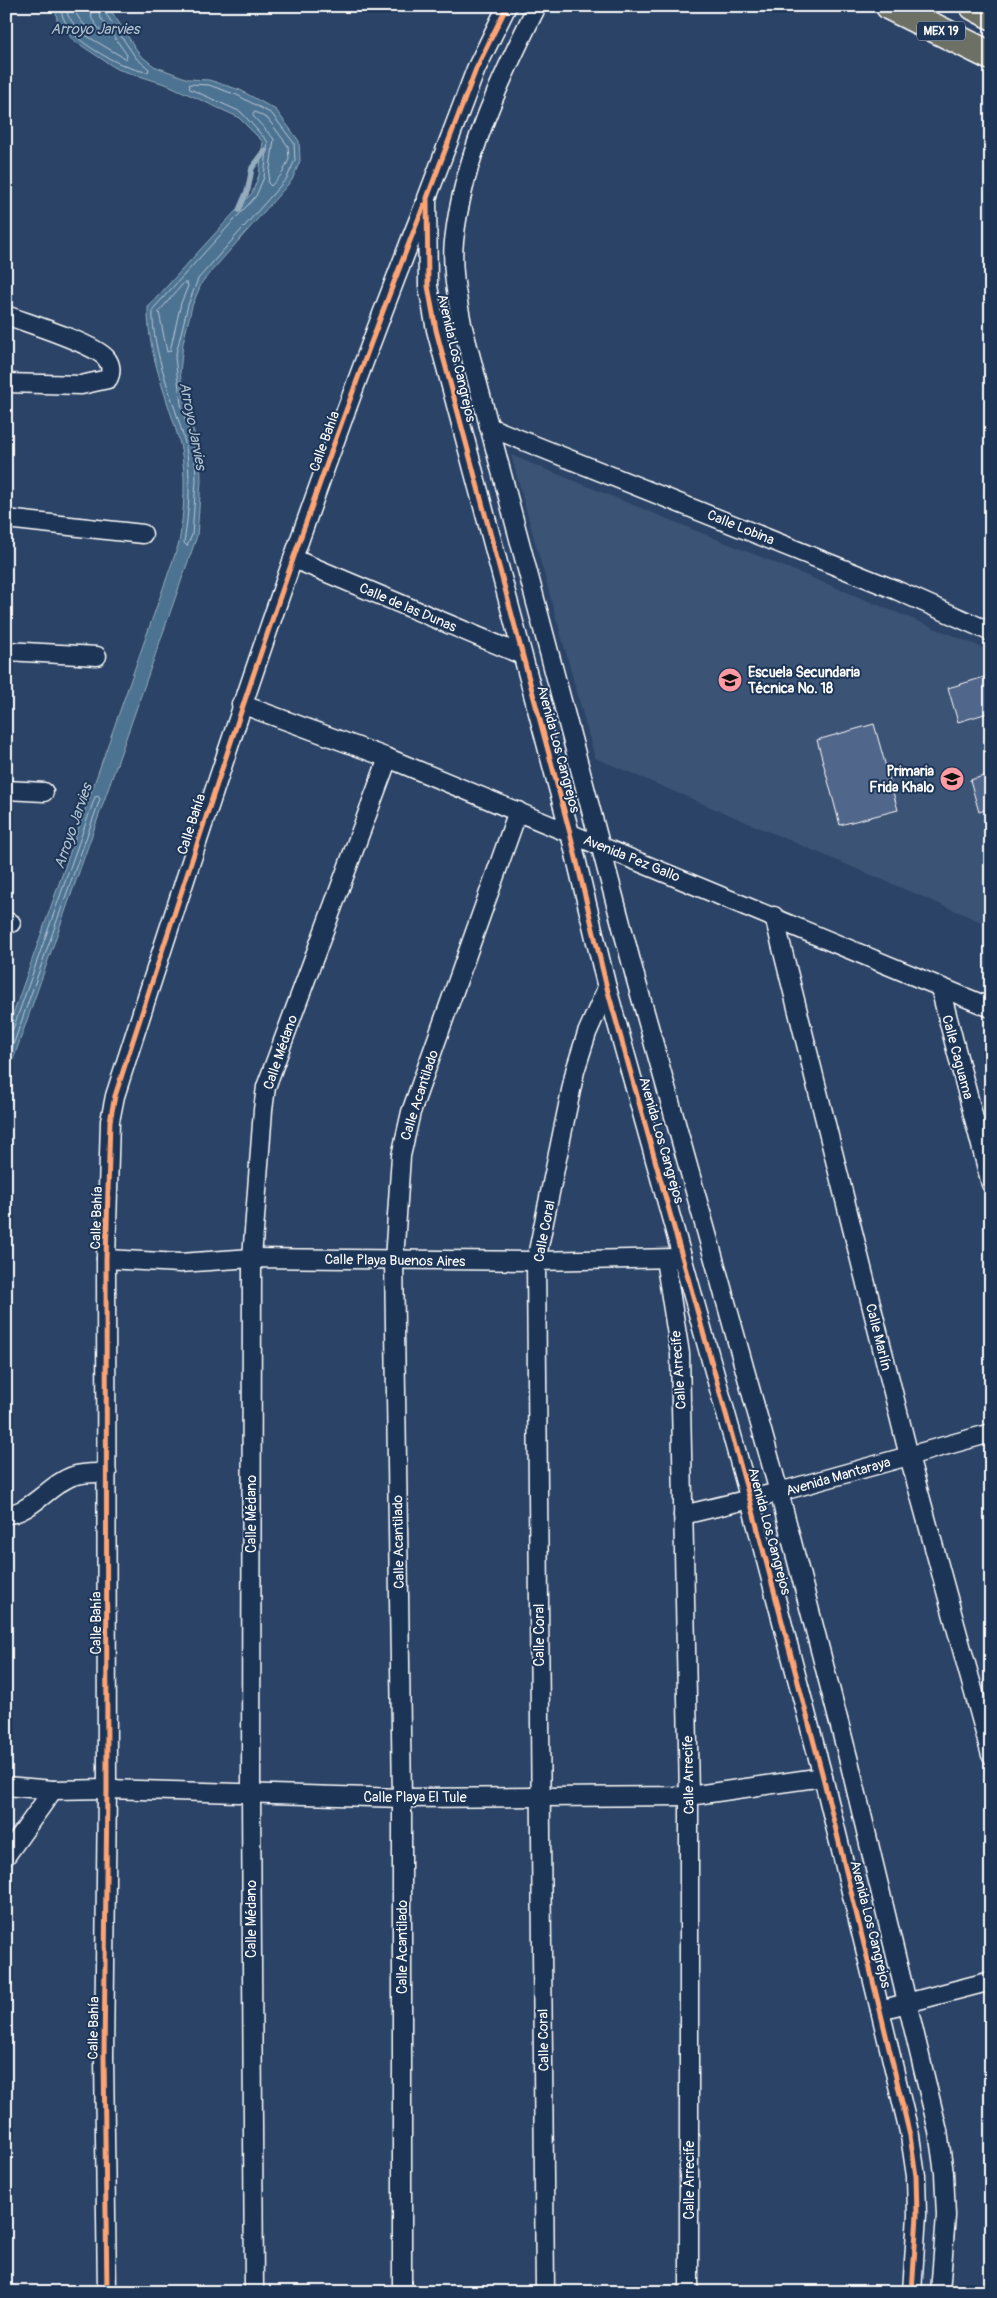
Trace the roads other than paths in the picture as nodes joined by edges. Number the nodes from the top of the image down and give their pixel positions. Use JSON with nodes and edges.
{"nodes":[{"id":1,"x":507,"y":6,"type":"edge"},
{"id":2,"x":537,"y":6,"type":"edge"},
{"id":3,"x":890,"y":6,"type":"edge"},
{"id":4,"x":974,"y":6,"type":"edge"},
{"id":5,"x":991,"y":15,"type":"edge"},
{"id":6,"x":991,"y":56,"type":"edge"},
{"id":7,"x":427,"y":198,"type":"junction"},
{"id":8,"x":6,"y":315,"type":"edge"},
{"id":9,"x":6,"y":383,"type":"edge"},
{"id":10,"x":489,"y":427,"type":"junction"},
{"id":11,"x":6,"y":519,"type":"edge"},
{"id":12,"x":143,"y":534,"type":"dead end"},
{"id":13,"x":294,"y":559,"type":"junction"},
{"id":14,"x":991,"y":632,"type":"edge"},
{"id":15,"x":6,"y":651,"type":"edge"},
{"id":16,"x":522,"y":655,"type":"junction"},
{"id":17,"x":97,"y":656,"type":"dead end"},
{"id":18,"x":242,"y":704,"type":"junction"},
{"id":19,"x":388,"y":758,"type":"junction"},
{"id":20,"x":6,"y":790,"type":"edge"},
{"id":21,"x":44,"y":792,"type":"dead end"},
{"id":22,"x":518,"y":811,"type":"junction"},
{"id":23,"x":570,"y":833,"type":"junction"},
{"id":24,"x":602,"y":846,"type":"junction"},
{"id":25,"x":774,"y":916,"type":"junction"},
{"id":26,"x":607,"y":988,"type":"junction"},
{"id":27,"x":940,"y":988,"type":"junction"},
{"id":28,"x":991,"y":1008,"type":"edge"},
{"id":29,"x":991,"y":1184,"type":"edge"},
{"id":30,"x":684,"y":1257,"type":"junction"},
{"id":31,"x":252,"y":1258,"type":"junction"},
{"id":32,"x":106,"y":1259,"type":"junction"},
{"id":33,"x":665,"y":1259,"type":"junction"},
{"id":34,"x":394,"y":1260,"type":"junction"},
{"id":35,"x":536,"y":1261,"type":"junction"},
{"id":36,"x":991,"y":1433,"type":"edge"},
{"id":37,"x":909,"y":1456,"type":"junction"},
{"id":38,"x":107,"y":1474,"type":"junction"},
{"id":39,"x":778,"y":1492,"type":"junction"},
{"id":40,"x":750,"y":1500,"type":"junction"},
{"id":41,"x":6,"y":1514,"type":"edge"},
{"id":42,"x":684,"y":1515,"type":"junction"},
{"id":43,"x":991,"y":1756,"type":"edge"},
{"id":44,"x":823,"y":1777,"type":"junction"},
{"id":45,"x":6,"y":1786,"type":"edge"},
{"id":46,"x":107,"y":1789,"type":"junction"},
{"id":47,"x":53,"y":1790,"type":"junction"},
{"id":48,"x":251,"y":1794,"type":"junction"},
{"id":49,"x":540,"y":1796,"type":"junction"},
{"id":50,"x":689,"y":1796,"type":"junction"},
{"id":51,"x":402,"y":1798,"type":"junction"},
{"id":52,"x":6,"y":1856,"type":"edge"},
{"id":53,"x":991,"y":1981,"type":"edge"},
{"id":54,"x":907,"y":2003,"type":"junction"},
{"id":55,"x":880,"y":2010,"type":"junction"},
{"id":56,"x":107,"y":2292,"type":"edge"},
{"id":57,"x":254,"y":2292,"type":"edge"},
{"id":58,"x":402,"y":2292,"type":"edge"},
{"id":59,"x":545,"y":2292,"type":"edge"},
{"id":60,"x":690,"y":2292,"type":"edge"},
{"id":61,"x":912,"y":2292,"type":"edge"},
{"id":62,"x":940,"y":2292,"type":"edge"}],
"edges":[{"from":1,"to":7,"type":"street","name":"Avenida Los Cangrejos"},
{"from":2,"to":10,"type":"street","name":"Avenida Los Cangrejos"},
{"from":3,"to":6,"type":"highway","number":"MEX 19"},
{"from":4,"to":5,"type":"highway","number":"MEX 19"},
{"from":7,"to":13,"type":"street","name":"Calle Bahía"},
{"from":7,"to":16,"type":"street","name":"Avenida Los Cangrejos"},
{"from":8,"to":9,"type":"street"},
{"from":10,"to":14,"type":"street","name":"Calle Lobina"},
{"from":10,"to":24,"type":"street","name":"Avenida Los Cangrejos"},
{"from":11,"to":12,"type":"street"},
{"from":13,"to":16,"type":"street","name":"Calle de las Dunas"},
{"from":13,"to":18,"type":"street","name":"Calle Bahía"},
{"from":15,"to":17,"type":"street"},
{"from":16,"to":23,"type":"street","name":"Avenida Los Cangrejos"},
{"from":18,"to":19,"type":"street","name":"Avenida Pez Gallo"},
{"from":18,"to":32,"type":"street","name":"Calle Bahía"},
{"from":19,"to":22,"type":"street","name":"Avenida Pez Gallo"},
{"from":19,"to":31,"type":"street","name":"Calle Médano"},
{"from":20,"to":21,"type":"street"},
{"from":22,"to":23,"type":"street","name":"Avenida Pez Gallo"},
{"from":22,"to":34,"type":"street","name":"Calle Acantilado"},
{"from":23,"to":24,"type":"street","name":"Avenida Pez Gallo"},
{"from":23,"to":26,"type":"street","name":"Avenida Los Cangrejos"},
{"from":24,"to":25,"type":"street","name":"Avenida Pez Gallo"},
{"from":24,"to":39,"type":"street","name":"Avenida Los Cangrejos"},
{"from":25,"to":27,"type":"street","name":"Avenida Pez Gallo"},
{"from":25,"to":37,"type":"street","name":"Calle Marlín"},
{"from":26,"to":30,"type":"street","name":"Avenida Los Cangrejos"},
{"from":26,"to":35,"type":"street","name":"Calle Coral"},
{"from":27,"to":28,"type":"street","name":"Avenida Pez Gallo"},
{"from":27,"to":29,"type":"street","name":"Calle Caguama"},
{"from":30,"to":33,"type":"street","name":"Calle Playa Buenos Aires"},
{"from":30,"to":40,"type":"street","name":"Avenida Los Cangrejos"},
{"from":31,"to":32,"type":"street","name":"Calle Playa Buenos Aires"},
{"from":31,"to":34,"type":"street","name":"Calle Playa Buenos Aires"},
{"from":31,"to":48,"type":"street","name":"Calle Médano"},
{"from":32,"to":38,"type":"street","name":"Calle Bahía"},
{"from":33,"to":35,"type":"street","name":"Calle Playa Buenos Aires"},
{"from":33,"to":42,"type":"street","name":"Calle Arrecife"},
{"from":34,"to":35,"type":"street","name":"Calle Playa Buenos Aires"},
{"from":34,"to":51,"type":"street","name":"Calle Acantilado"},
{"from":35,"to":49,"type":"street","name":"Calle Coral"},
{"from":36,"to":37,"type":"street","name":"Avenida Mantaraya"},
{"from":37,"to":39,"type":"street","name":"Avenida Mantaraya"},
{"from":37,"to":43,"type":"street","name":"Calle Marlín"},
{"from":38,"to":41,"type":"street"},
{"from":38,"to":46,"type":"street","name":"Calle Bahía"},
{"from":39,"to":40,"type":"street","name":"Avenida Mantaraya"},
{"from":39,"to":54,"type":"street","name":"Avenida Los Cangrejos"},
{"from":40,"to":42,"type":"street","name":"Avenida Mantaraya"},
{"from":40,"to":44,"type":"street","name":"Avenida Los Cangrejos"},
{"from":42,"to":50,"type":"street","name":"Calle Arrecife"},
{"from":44,"to":50,"type":"street","name":"Calle Playa El Tule"},
{"from":44,"to":55,"type":"street","name":"Avenida Los Cangrejos"},
{"from":45,"to":47,"type":"street","name":"Calle Playa El Tule"},
{"from":46,"to":47,"type":"street","name":"Calle Playa El Tule"},
{"from":46,"to":48,"type":"street","name":"Calle Playa El Tule"},
{"from":46,"to":56,"type":"street","name":"Calle Bahía"},
{"from":47,"to":52,"type":"street"},
{"from":48,"to":51,"type":"street","name":"Calle Playa El Tule"},
{"from":48,"to":57,"type":"street","name":"Calle Médano"},
{"from":49,"to":50,"type":"street","name":"Calle Playa El Tule"},
{"from":49,"to":51,"type":"street","name":"Calle Playa El Tule"},
{"from":49,"to":59,"type":"street","name":"Calle Coral"},
{"from":50,"to":60,"type":"street","name":"Calle Arrecife"},
{"from":51,"to":58,"type":"street","name":"Calle Acantilado"},
{"from":53,"to":54,"type":"street"},
{"from":54,"to":55,"type":"street"},
{"from":54,"to":62,"type":"street","name":"Avenida Los Cangrejos"},
{"from":55,"to":61,"type":"street","name":"Avenida Los Cangrejos"}]}
